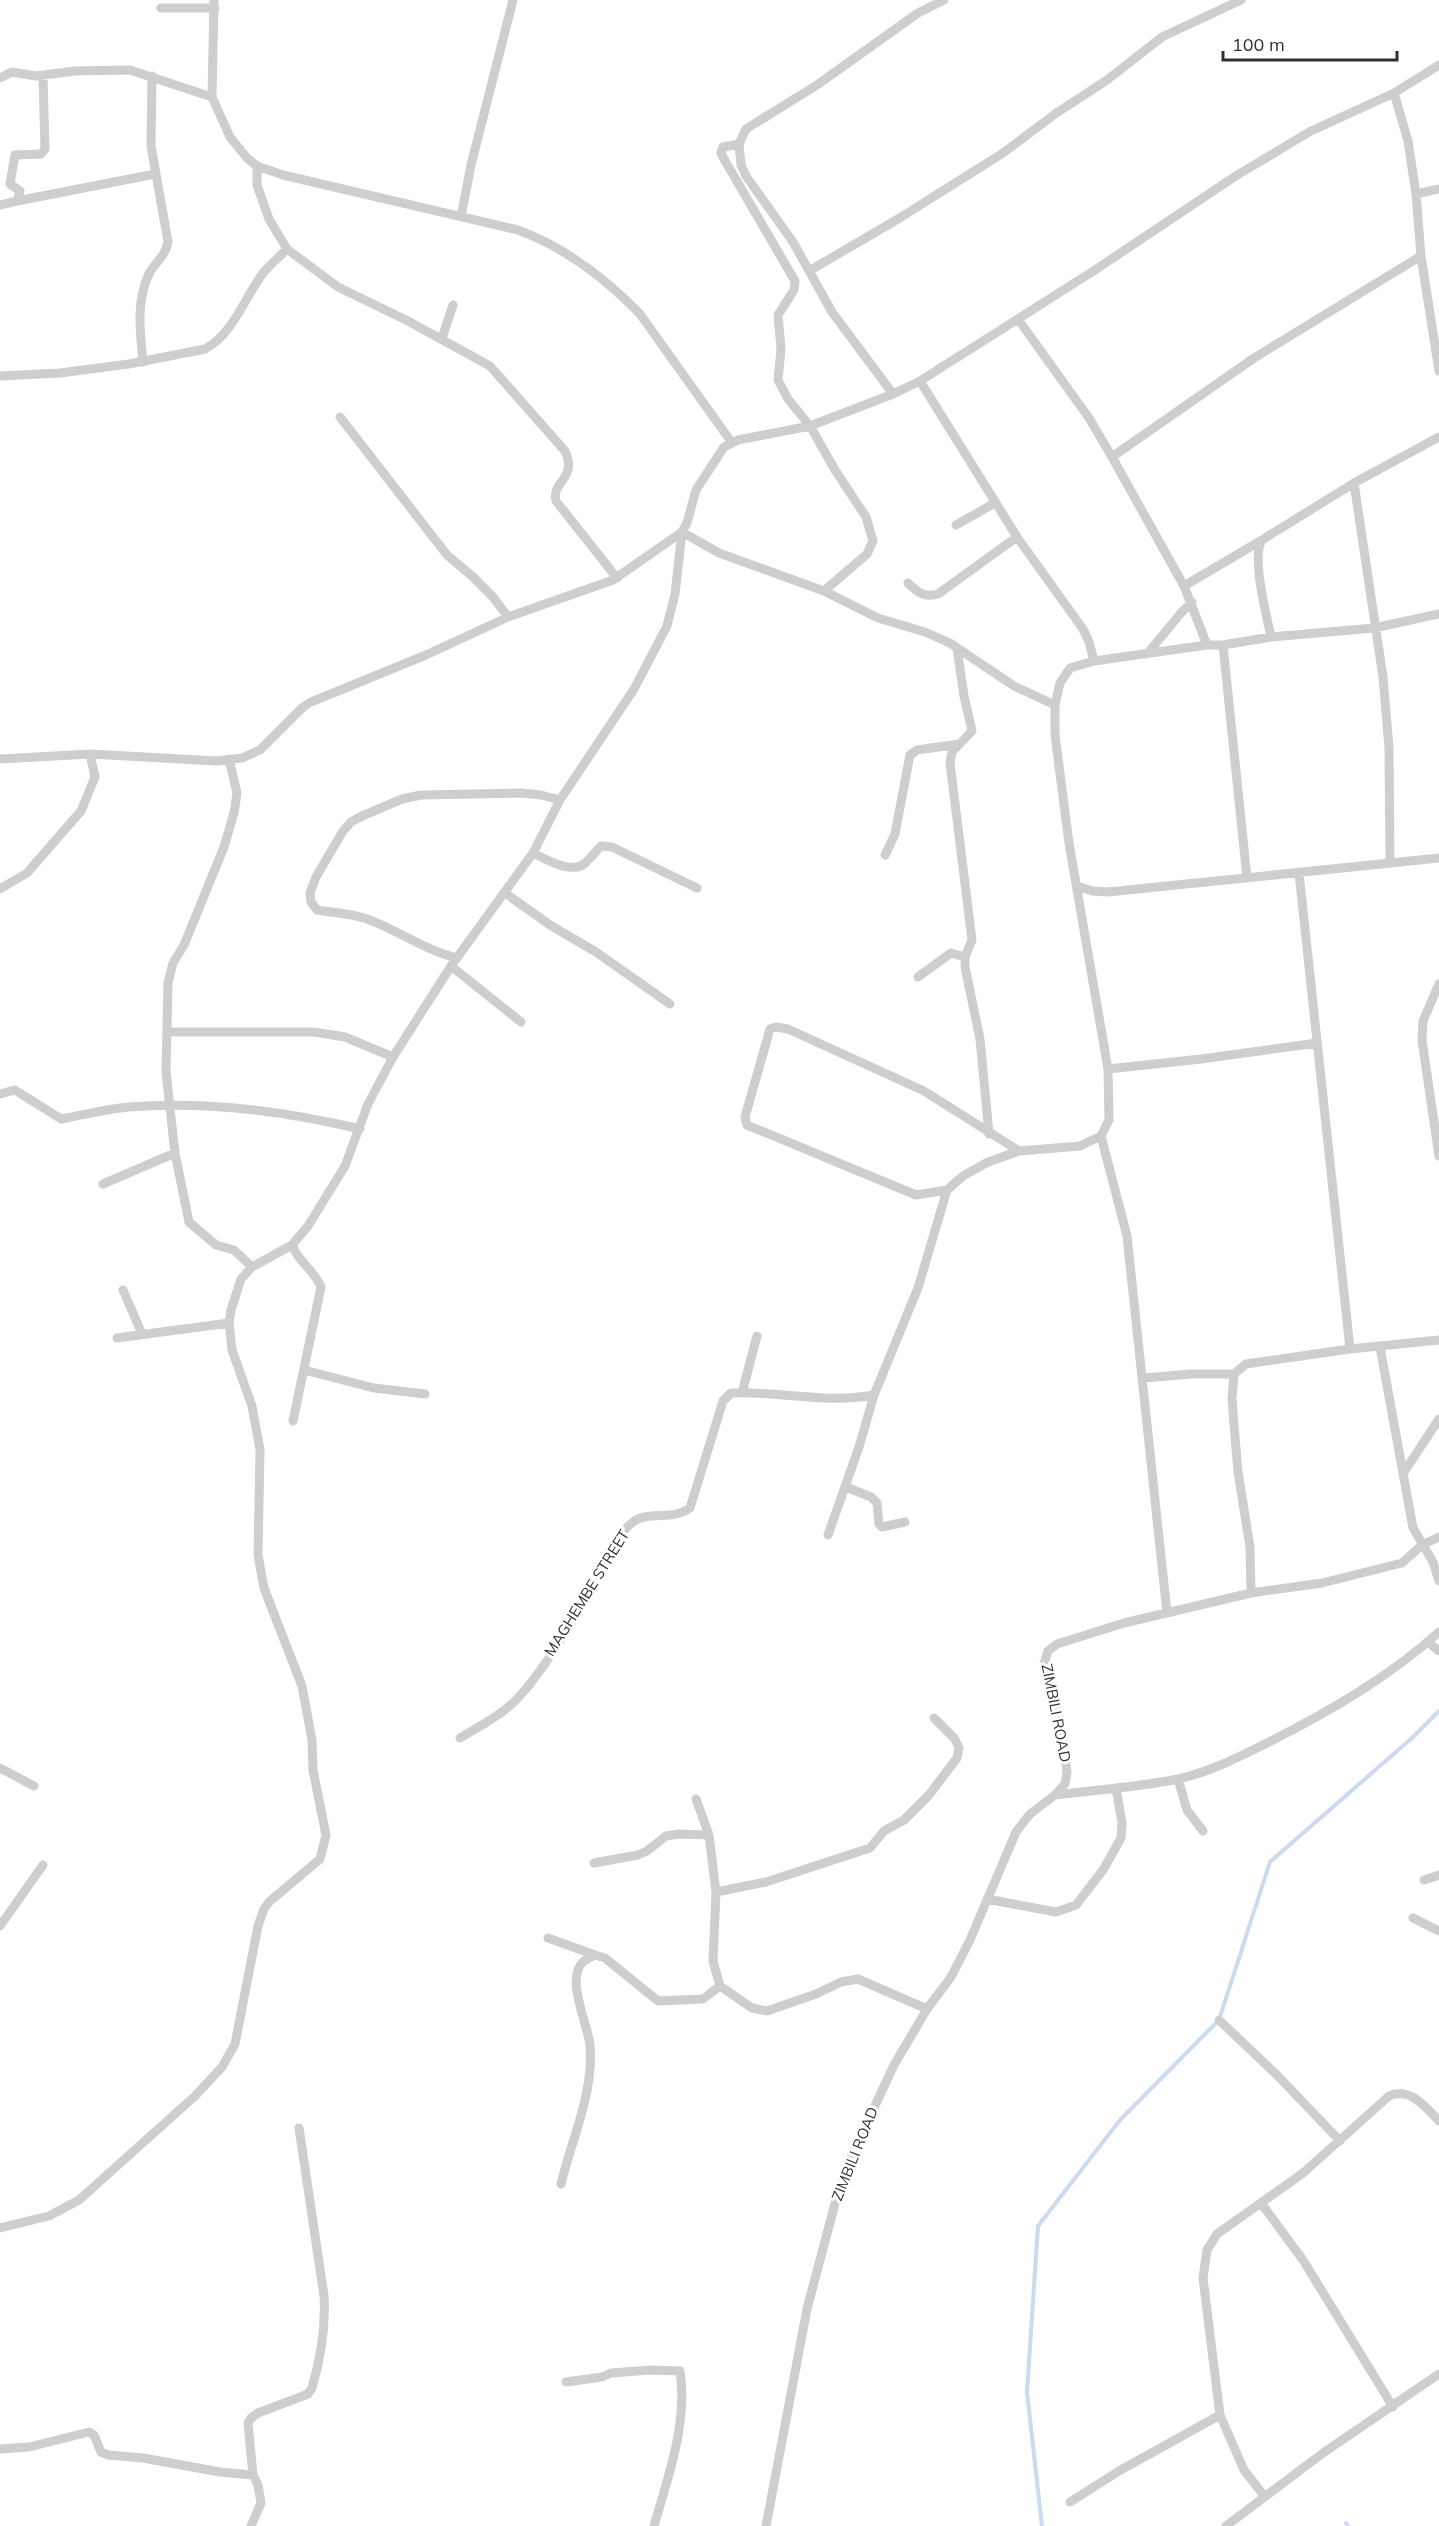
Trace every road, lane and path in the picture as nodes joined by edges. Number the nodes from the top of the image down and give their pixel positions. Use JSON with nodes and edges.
{"nodes":[{"id":1,"x":513,"y":0,"type":"edge"},
{"id":2,"x":944,"y":0,"type":"edge"},
{"id":3,"x":1241,"y":0,"type":"edge"},
{"id":4,"x":214,"y":4,"type":"edge"},
{"id":5,"x":161,"y":8,"type":"dead end"},
{"id":6,"x":1439,"y":65,"type":"edge"},
{"id":7,"x":43,"y":76,"type":"junction"},
{"id":8,"x":152,"y":76,"type":"junction"},
{"id":9,"x":0,"y":78,"type":"edge"},
{"id":10,"x":1394,"y":93,"type":"junction"},
{"id":11,"x":212,"y":97,"type":"junction"},
{"id":12,"x":739,"y":144,"type":"junction"},
{"id":13,"x":257,"y":166,"type":"junction"},
{"id":14,"x":155,"y":174,"type":"junction"},
{"id":15,"x":1439,"y":189,"type":"edge"},
{"id":16,"x":1416,"y":194,"type":"junction"},
{"id":17,"x":16,"y":201,"type":"junction"},
{"id":18,"x":0,"y":205,"type":"edge"},
{"id":19,"x":461,"y":217,"type":"junction"},
{"id":20,"x":287,"y":249,"type":"junction"},
{"id":21,"x":1422,"y":256,"type":"junction"},
{"id":22,"x":809,"y":271,"type":"junction"},
{"id":23,"x":453,"y":305,"type":"dead end"},
{"id":24,"x":1435,"y":316,"type":"edge"},
{"id":25,"x":1018,"y":319,"type":"junction"},
{"id":26,"x":442,"y":339,"type":"junction"},
{"id":27,"x":143,"y":362,"type":"junction"},
{"id":28,"x":1439,"y":371,"type":"edge"},
{"id":29,"x":0,"y":376,"type":"edge"},
{"id":30,"x":920,"y":381,"type":"junction"},
{"id":31,"x":893,"y":394,"type":"junction"},
{"id":32,"x":340,"y":417,"type":"dead end"},
{"id":33,"x":810,"y":426,"type":"junction"},
{"id":34,"x":1439,"y":437,"type":"edge"},
{"id":35,"x":732,"y":443,"type":"junction"},
{"id":36,"x":1112,"y":457,"type":"junction"},
{"id":37,"x":1354,"y":483,"type":"junction"},
{"id":38,"x":995,"y":503,"type":"junction"},
{"id":39,"x":956,"y":525,"type":"dead end"},
{"id":40,"x":682,"y":532,"type":"junction"},
{"id":41,"x":1017,"y":537,"type":"junction"},
{"id":42,"x":1262,"y":540,"type":"junction"},
{"id":43,"x":616,"y":578,"type":"junction"},
{"id":44,"x":908,"y":583,"type":"dead end"},
{"id":45,"x":1184,"y":586,"type":"junction"},
{"id":46,"x":824,"y":591,"type":"junction"},
{"id":47,"x":1192,"y":602,"type":"junction"},
{"id":48,"x":1439,"y":614,"type":"edge"},
{"id":49,"x":508,"y":617,"type":"junction"},
{"id":50,"x":1374,"y":628,"type":"junction"},
{"id":51,"x":1271,"y":637,"type":"junction"},
{"id":52,"x":1207,"y":645,"type":"junction"},
{"id":53,"x":1223,"y":645,"type":"junction"},
{"id":54,"x":957,"y":648,"type":"junction"},
{"id":55,"x":1147,"y":654,"type":"junction"},
{"id":56,"x":1094,"y":661,"type":"junction"},
{"id":57,"x":1055,"y":705,"type":"junction"},
{"id":58,"x":959,"y":744,"type":"junction"},
{"id":59,"x":90,"y":754,"type":"junction"},
{"id":60,"x":0,"y":759,"type":"edge"},
{"id":61,"x":229,"y":759,"type":"junction"},
{"id":62,"x":560,"y":800,"type":"junction"},
{"id":63,"x":533,"y":853,"type":"junction"},
{"id":64,"x":885,"y":855,"type":"dead end"},
{"id":65,"x":1439,"y":858,"type":"edge"},
{"id":66,"x":1390,"y":863,"type":"junction"},
{"id":67,"x":1299,"y":873,"type":"junction"},
{"id":68,"x":1247,"y":878,"type":"junction"},
{"id":69,"x":1077,"y":886,"type":"junction"},
{"id":70,"x":697,"y":888,"type":"dead end"},
{"id":71,"x":0,"y":889,"type":"edge"},
{"id":72,"x":506,"y":893,"type":"junction"},
{"id":73,"x":965,"y":957,"type":"junction"},
{"id":74,"x":454,"y":962,"type":"junction"},
{"id":75,"x":918,"y":977,"type":"dead end"},
{"id":76,"x":1439,"y":984,"type":"edge"},
{"id":77,"x":670,"y":1004,"type":"dead end"},
{"id":78,"x":521,"y":1022,"type":"dead end"},
{"id":79,"x":171,"y":1032,"type":"dead end"},
{"id":80,"x":1317,"y":1042,"type":"junction"},
{"id":81,"x":393,"y":1057,"type":"junction"},
{"id":82,"x":1108,"y":1069,"type":"junction"},
{"id":83,"x":0,"y":1094,"type":"edge"},
{"id":84,"x":168,"y":1106,"type":"junction"},
{"id":85,"x":360,"y":1129,"type":"junction"},
{"id":86,"x":989,"y":1134,"type":"junction"},
{"id":87,"x":1101,"y":1136,"type":"junction"},
{"id":88,"x":1019,"y":1151,"type":"junction"},
{"id":89,"x":176,"y":1153,"type":"junction"},
{"id":90,"x":1439,"y":1156,"type":"edge"},
{"id":91,"x":103,"y":1184,"type":"dead end"},
{"id":92,"x":947,"y":1190,"type":"junction"},
{"id":93,"x":292,"y":1245,"type":"junction"},
{"id":94,"x":252,"y":1267,"type":"junction"},
{"id":95,"x":123,"y":1290,"type":"dead end"},
{"id":96,"x":229,"y":1323,"type":"junction"},
{"id":97,"x":142,"y":1334,"type":"junction"},
{"id":98,"x":757,"y":1336,"type":"dead end"},
{"id":99,"x":117,"y":1338,"type":"dead end"},
{"id":100,"x":1439,"y":1340,"type":"edge"},
{"id":101,"x":1380,"y":1347,"type":"junction"},
{"id":102,"x":1350,"y":1349,"type":"junction"},
{"id":103,"x":304,"y":1371,"type":"junction"},
{"id":104,"x":1234,"y":1374,"type":"junction"},
{"id":105,"x":1144,"y":1378,"type":"junction"},
{"id":106,"x":742,"y":1393,"type":"junction"},
{"id":107,"x":425,"y":1394,"type":"dead end"},
{"id":108,"x":874,"y":1395,"type":"junction"},
{"id":109,"x":1439,"y":1419,"type":"edge"},
{"id":110,"x":293,"y":1421,"type":"dead end"},
{"id":111,"x":1404,"y":1472,"type":"junction"},
{"id":112,"x":846,"y":1487,"type":"junction"},
{"id":113,"x":905,"y":1522,"type":"dead end"},
{"id":114,"x":828,"y":1535,"type":"dead end"},
{"id":115,"x":1439,"y":1537,"type":"edge"},
{"id":116,"x":1422,"y":1545,"type":"junction"},
{"id":117,"x":1439,"y":1581,"type":"edge"},
{"id":118,"x":1251,"y":1593,"type":"junction"},
{"id":119,"x":1167,"y":1613,"type":"junction"},
{"id":120,"x":1439,"y":1632,"type":"edge"},
{"id":121,"x":1428,"y":1642,"type":"junction"},
{"id":122,"x":1439,"y":1651,"type":"edge"},
{"id":123,"x":934,"y":1718,"type":"dead end"},
{"id":124,"x":460,"y":1738,"type":"dead end"},
{"id":125,"x":0,"y":1768,"type":"edge"},
{"id":126,"x":1178,"y":1779,"type":"junction"},
{"id":127,"x":34,"y":1786,"type":"dead end"},
{"id":128,"x":1116,"y":1788,"type":"junction"},
{"id":129,"x":1055,"y":1795,"type":"junction"},
{"id":130,"x":696,"y":1799,"type":"dead end"},
{"id":131,"x":1203,"y":1831,"type":"dead end"},
{"id":132,"x":709,"y":1835,"type":"junction"},
{"id":133,"x":594,"y":1863,"type":"dead end"},
{"id":134,"x":44,"y":1865,"type":"dead end"},
{"id":135,"x":1439,"y":1875,"type":"edge"},
{"id":136,"x":1425,"y":1880,"type":"dead end"},
{"id":137,"x":716,"y":1892,"type":"junction"},
{"id":138,"x":987,"y":1899,"type":"junction"},
{"id":139,"x":1413,"y":1918,"type":"dead end"},
{"id":140,"x":0,"y":1926,"type":"edge"},
{"id":141,"x":1439,"y":1931,"type":"edge"},
{"id":142,"x":548,"y":1938,"type":"dead end"},
{"id":143,"x":595,"y":1955,"type":"junction"},
{"id":144,"x":720,"y":1986,"type":"junction"},
{"id":145,"x":927,"y":2009,"type":"junction"},
{"id":146,"x":1219,"y":2020,"type":"dead end"},
{"id":147,"x":1439,"y":2121,"type":"edge"},
{"id":148,"x":299,"y":2128,"type":"dead end"},
{"id":149,"x":1340,"y":2141,"type":"junction"},
{"id":150,"x":561,"y":2184,"type":"dead end"},
{"id":151,"x":1261,"y":2203,"type":"junction"},
{"id":152,"x":0,"y":2228,"type":"edge"},
{"id":153,"x":1439,"y":2374,"type":"edge"},
{"id":154,"x":566,"y":2382,"type":"dead end"},
{"id":155,"x":1393,"y":2407,"type":"junction"},
{"id":156,"x":1220,"y":2415,"type":"junction"},
{"id":157,"x":0,"y":2449,"type":"edge"},
{"id":158,"x":253,"y":2475,"type":"junction"},
{"id":159,"x":1265,"y":2497,"type":"junction"},
{"id":160,"x":1070,"y":2502,"type":"dead end"},
{"id":161,"x":251,"y":2526,"type":"edge"},
{"id":162,"x":654,"y":2526,"type":"edge"},
{"id":163,"x":766,"y":2526,"type":"edge"},
{"id":164,"x":1226,"y":2526,"type":"edge"}],
"edges":[{"from":1,"to":19,"type":"street"},
{"from":2,"to":12,"type":"street"},
{"from":3,"to":22,"type":"street"},
{"from":4,"to":5,"type":"street"},
{"from":4,"to":11,"type":"street"},
{"from":6,"to":10,"type":"street"},
{"from":7,"to":8,"type":"street"},
{"from":7,"to":9,"type":"street"},
{"from":7,"to":17,"type":"street"},
{"from":8,"to":11,"type":"street"},
{"from":8,"to":14,"type":"street"},
{"from":10,"to":16,"type":"street"},
{"from":10,"to":25,"type":"street"},
{"from":11,"to":13,"type":"street"},
{"from":12,"to":22,"type":"street"},
{"from":12,"to":33,"type":"street"},
{"from":13,"to":19,"type":"street"},
{"from":13,"to":20,"type":"street"},
{"from":14,"to":17,"type":"street"},
{"from":14,"to":27,"type":"street"},
{"from":15,"to":16,"type":"street"},
{"from":16,"to":21,"type":"street"},
{"from":17,"to":18,"type":"street"},
{"from":19,"to":35,"type":"street"},
{"from":20,"to":26,"type":"street"},
{"from":20,"to":27,"type":"street"},
{"from":21,"to":24,"type":"street"},
{"from":21,"to":36,"type":"street"},
{"from":22,"to":31,"type":"street"},
{"from":23,"to":26,"type":"street"},
{"from":24,"to":28,"type":"street"},
{"from":25,"to":30,"type":"street"},
{"from":25,"to":36,"type":"street"},
{"from":26,"to":43,"type":"street"},
{"from":27,"to":29,"type":"street"},
{"from":30,"to":31,"type":"street"},
{"from":30,"to":38,"type":"street"},
{"from":31,"to":33,"type":"street"},
{"from":32,"to":49,"type":"street"},
{"from":33,"to":35,"type":"street"},
{"from":33,"to":46,"type":"street"},
{"from":34,"to":37,"type":"street"},
{"from":35,"to":40,"type":"street"},
{"from":36,"to":45,"type":"street"},
{"from":37,"to":42,"type":"street"},
{"from":37,"to":50,"type":"street"},
{"from":38,"to":39,"type":"street"},
{"from":38,"to":41,"type":"street"},
{"from":40,"to":43,"type":"street"},
{"from":40,"to":46,"type":"street"},
{"from":40,"to":62,"type":"street"},
{"from":41,"to":44,"type":"street"},
{"from":41,"to":56,"type":"street"},
{"from":42,"to":45,"type":"street"},
{"from":42,"to":51,"type":"street"},
{"from":43,"to":49,"type":"street"},
{"from":45,"to":47,"type":"street"},
{"from":46,"to":54,"type":"street"},
{"from":47,"to":52,"type":"street"},
{"from":47,"to":55,"type":"street"},
{"from":48,"to":50,"type":"street"},
{"from":49,"to":61,"type":"street"},
{"from":50,"to":51,"type":"street"},
{"from":50,"to":66,"type":"street"},
{"from":51,"to":53,"type":"street"},
{"from":52,"to":53,"type":"street"},
{"from":52,"to":55,"type":"street"},
{"from":53,"to":68,"type":"street"},
{"from":54,"to":57,"type":"street"},
{"from":54,"to":58,"type":"street"},
{"from":55,"to":56,"type":"street"},
{"from":56,"to":57,"type":"street"},
{"from":57,"to":69,"type":"street"},
{"from":58,"to":64,"type":"street"},
{"from":58,"to":73,"type":"street"},
{"from":59,"to":60,"type":"street"},
{"from":59,"to":61,"type":"street"},
{"from":59,"to":71,"type":"street"},
{"from":61,"to":84,"type":"street"},
{"from":62,"to":63,"type":"street"},
{"from":62,"to":74,"type":"street"},
{"from":63,"to":70,"type":"street"},
{"from":63,"to":72,"type":"street"},
{"from":65,"to":66,"type":"street"},
{"from":66,"to":67,"type":"street"},
{"from":67,"to":68,"type":"street"},
{"from":67,"to":80,"type":"street"},
{"from":68,"to":69,"type":"street"},
{"from":69,"to":82,"type":"street"},
{"from":72,"to":74,"type":"street"},
{"from":72,"to":77,"type":"street"},
{"from":73,"to":75,"type":"street"},
{"from":73,"to":86,"type":"street"},
{"from":74,"to":78,"type":"street"},
{"from":74,"to":81,"type":"street"},
{"from":76,"to":90,"type":"street"},
{"from":79,"to":81,"type":"street"},
{"from":80,"to":82,"type":"street"},
{"from":80,"to":102,"type":"street"},
{"from":81,"to":85,"type":"street"},
{"from":82,"to":87,"type":"street"},
{"from":83,"to":84,"type":"street"},
{"from":84,"to":85,"type":"street"},
{"from":84,"to":89,"type":"street"},
{"from":85,"to":93,"type":"street"},
{"from":86,"to":88,"type":"street"},
{"from":86,"to":92,"type":"street"},
{"from":87,"to":88,"type":"street"},
{"from":87,"to":105,"type":"street"},
{"from":88,"to":92,"type":"street"},
{"from":89,"to":91,"type":"street"},
{"from":89,"to":94,"type":"street"},
{"from":92,"to":108,"type":"street"},
{"from":93,"to":94,"type":"street"},
{"from":93,"to":103,"type":"street"},
{"from":94,"to":96,"type":"street"},
{"from":95,"to":97,"type":"street"},
{"from":96,"to":97,"type":"street"},
{"from":96,"to":152,"type":"street"},
{"from":97,"to":99,"type":"street"},
{"from":98,"to":106,"type":"street"},
{"from":100,"to":101,"type":"street"},
{"from":101,"to":102,"type":"street"},
{"from":101,"to":111,"type":"street"},
{"from":102,"to":104,"type":"street"},
{"from":103,"to":107,"type":"street"},
{"from":103,"to":110,"type":"street"},
{"from":104,"to":105,"type":"street"},
{"from":104,"to":118,"type":"street"},
{"from":105,"to":119,"type":"street"},
{"from":106,"to":108,"type":"street"},
{"from":106,"to":124,"type":"street","name":"MAGHEMBE STREET"},
{"from":108,"to":112,"type":"street"},
{"from":109,"to":111,"type":"street"},
{"from":111,"to":116,"type":"street"},
{"from":112,"to":113,"type":"street"},
{"from":112,"to":114,"type":"street"},
{"from":115,"to":116,"type":"street","name":"ZIMBILI ROAD"},
{"from":116,"to":117,"type":"street"},
{"from":116,"to":118,"type":"street","name":"ZIMBILI ROAD"},
{"from":118,"to":119,"type":"street","name":"ZIMBILI ROAD"},
{"from":119,"to":129,"type":"street","name":"ZIMBILI ROAD"},
{"from":120,"to":121,"type":"street"},
{"from":121,"to":122,"type":"street"},
{"from":121,"to":126,"type":"street"},
{"from":123,"to":137,"type":"street"},
{"from":125,"to":127,"type":"street"},
{"from":126,"to":128,"type":"street"},
{"from":126,"to":131,"type":"street"},
{"from":128,"to":129,"type":"street"},
{"from":128,"to":138,"type":"street"},
{"from":129,"to":138,"type":"street","name":"ZIMBILI ROAD"},
{"from":130,"to":132,"type":"street"},
{"from":132,"to":133,"type":"street"},
{"from":132,"to":137,"type":"street"},
{"from":134,"to":140,"type":"street"},
{"from":135,"to":136,"type":"street"},
{"from":137,"to":144,"type":"street"},
{"from":138,"to":145,"type":"street","name":"ZIMBILI ROAD"},
{"from":139,"to":141,"type":"street"},
{"from":142,"to":143,"type":"street"},
{"from":143,"to":144,"type":"street"},
{"from":143,"to":150,"type":"street"},
{"from":144,"to":145,"type":"street"},
{"from":145,"to":163,"type":"street","name":"ZIMBILI ROAD"},
{"from":146,"to":149,"type":"street"},
{"from":147,"to":149,"type":"street"},
{"from":148,"to":158,"type":"street"},
{"from":149,"to":151,"type":"street"},
{"from":151,"to":155,"type":"street"},
{"from":151,"to":156,"type":"street"},
{"from":153,"to":155,"type":"street"},
{"from":154,"to":162,"type":"street"},
{"from":155,"to":159,"type":"street"},
{"from":156,"to":159,"type":"street"},
{"from":156,"to":160,"type":"street"},
{"from":157,"to":158,"type":"street"},
{"from":158,"to":161,"type":"street"},
{"from":159,"to":164,"type":"street"}]}
